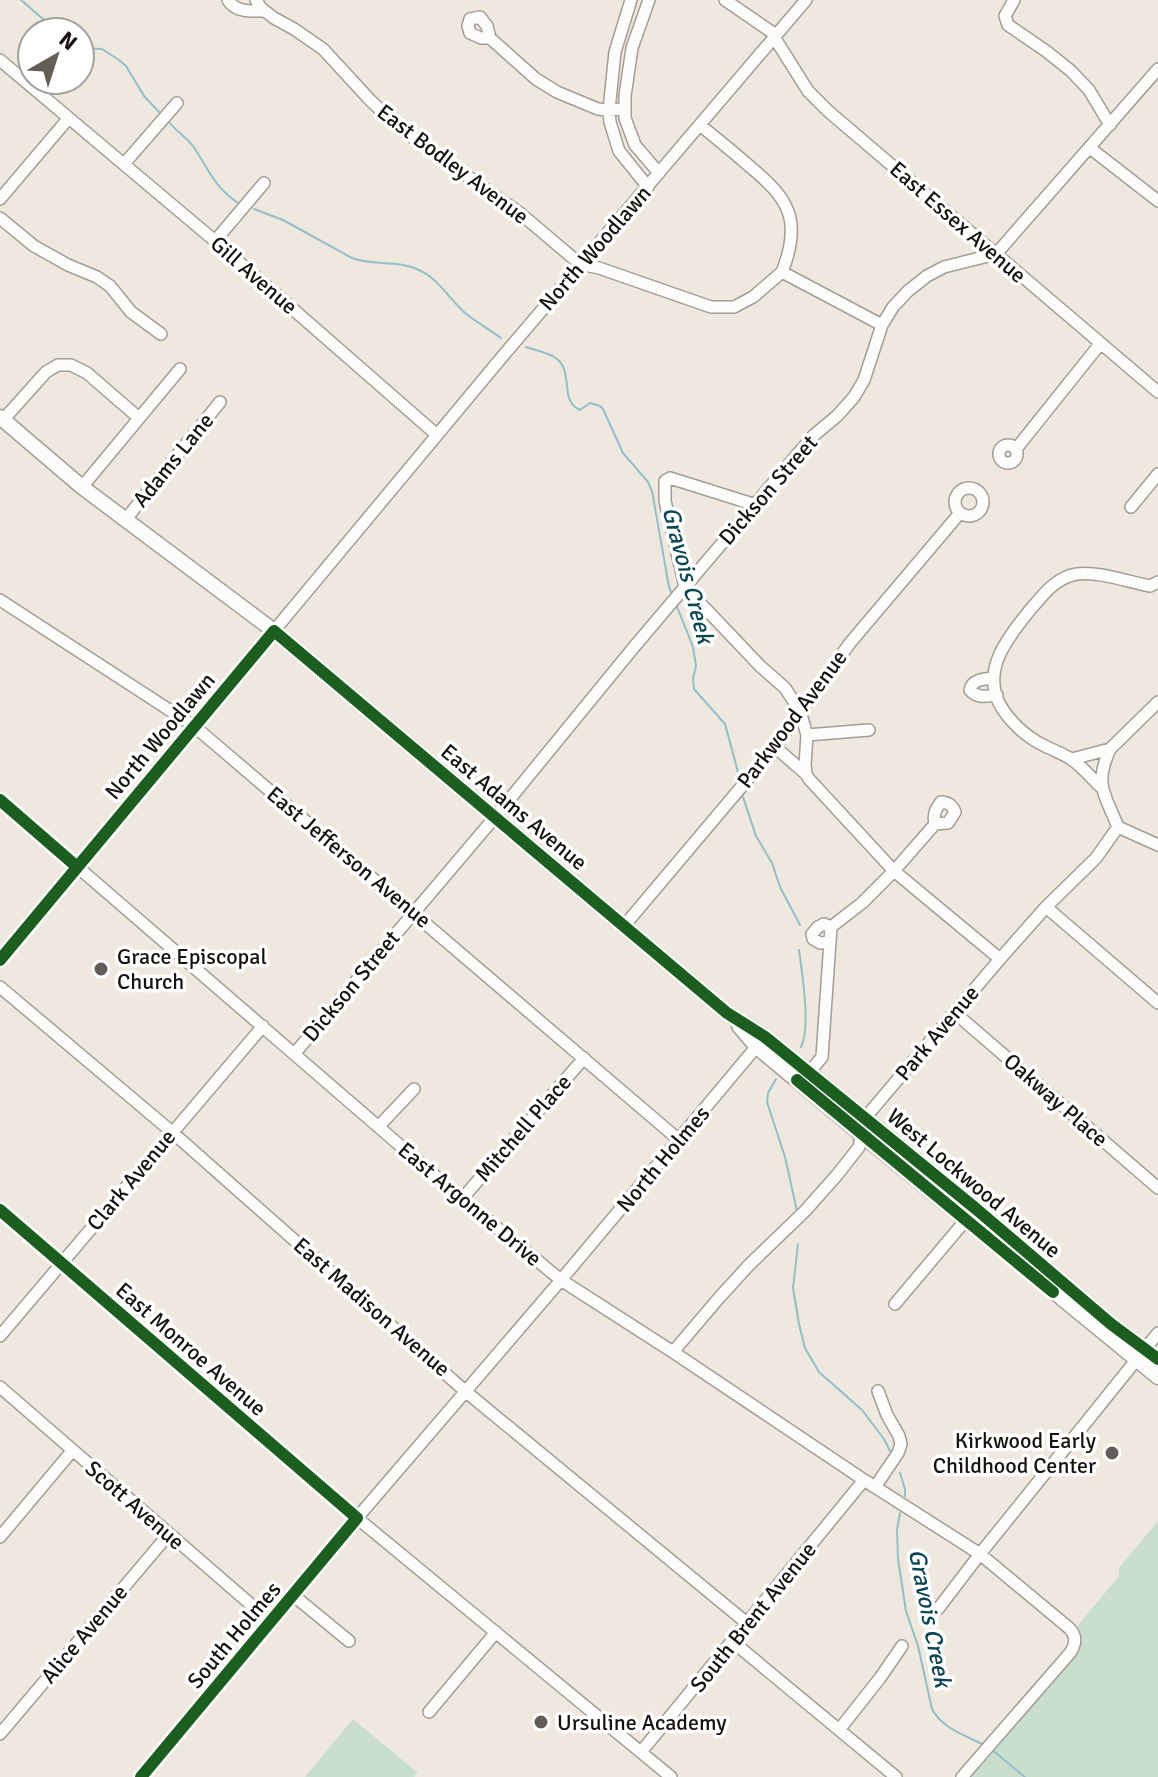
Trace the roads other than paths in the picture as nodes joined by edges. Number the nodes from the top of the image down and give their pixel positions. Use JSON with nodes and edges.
{"nodes":[{"id":1,"x":228,"y":0,"type":"edge"},
{"id":2,"x":256,"y":0,"type":"edge"},
{"id":3,"x":631,"y":0,"type":"edge"},
{"id":4,"x":649,"y":0,"type":"edge"},
{"id":5,"x":725,"y":0,"type":"edge"},
{"id":6,"x":806,"y":0,"type":"edge"},
{"id":7,"x":1014,"y":0,"type":"edge"},
{"id":8,"x":265,"y":11,"type":"junction"},
{"id":9,"x":775,"y":36,"type":"junction"},
{"id":10,"x":490,"y":38,"type":"dead end"},
{"id":11,"x":0,"y":60,"type":"edge"},
{"id":12,"x":1158,"y":69,"type":"edge"},
{"id":13,"x":177,"y":103,"type":"dead end"},
{"id":14,"x":624,"y":109,"type":"junction"},
{"id":15,"x":609,"y":110,"type":"junction"},
{"id":16,"x":68,"y":119,"type":"junction"},
{"id":17,"x":700,"y":125,"type":"junction"},
{"id":18,"x":1110,"y":125,"type":"junction"},
{"id":19,"x":1090,"y":148,"type":"junction"},
{"id":20,"x":124,"y":164,"type":"junction"},
{"id":21,"x":659,"y":173,"type":"junction"},
{"id":22,"x":264,"y":183,"type":"dead end"},
{"id":23,"x":648,"y":187,"type":"junction"},
{"id":24,"x":0,"y":199,"type":"edge"},
{"id":25,"x":1158,"y":201,"type":"edge"},
{"id":26,"x":0,"y":218,"type":"edge"},
{"id":27,"x":215,"y":241,"type":"junction"},
{"id":28,"x":996,"y":254,"type":"junction"},
{"id":29,"x":580,"y":264,"type":"junction"},
{"id":30,"x":782,"y":272,"type":"junction"},
{"id":31,"x":882,"y":325,"type":"junction"},
{"id":32,"x":161,"y":334,"type":"dead end"},
{"id":33,"x":1100,"y":344,"type":"junction"},
{"id":34,"x":180,"y":369,"type":"dead end"},
{"id":35,"x":1158,"y":392,"type":"edge"},
{"id":36,"x":220,"y":402,"type":"dead end"},
{"id":37,"x":139,"y":418,"type":"junction"},
{"id":38,"x":2,"y":419,"type":"edge"},
{"id":39,"x":437,"y":435,"type":"junction"},
{"id":40,"x":1016,"y":449,"type":"dead end"},
{"id":41,"x":1158,"y":474,"type":"edge"},
{"id":42,"x":82,"y":487,"type":"junction"},
{"id":43,"x":756,"y":505,"type":"junction"},
{"id":44,"x":1131,"y":507,"type":"dead end"},
{"id":45,"x":960,"y":513,"type":"dead end"},
{"id":46,"x":126,"y":519,"type":"junction"},
{"id":47,"x":1155,"y":586,"type":"edge"},
{"id":48,"x":678,"y":595,"type":"junction"},
{"id":49,"x":0,"y":600,"type":"edge"},
{"id":50,"x":274,"y":631,"type":"junction"},
{"id":51,"x":994,"y":678,"type":"junction"},
{"id":52,"x":997,"y":695,"type":"junction"},
{"id":53,"x":1158,"y":702,"type":"edge"},
{"id":54,"x":800,"y":711,"type":"junction"},
{"id":55,"x":194,"y":726,"type":"junction"},
{"id":56,"x":869,"y":730,"type":"dead end"},
{"id":57,"x":807,"y":735,"type":"junction"},
{"id":58,"x":775,"y":747,"type":"junction"},
{"id":59,"x":1110,"y":749,"type":"junction"},
{"id":60,"x":1072,"y":759,"type":"junction"},
{"id":61,"x":806,"y":774,"type":"junction"},
{"id":62,"x":1102,"y":788,"type":"junction"},
{"id":63,"x":0,"y":800,"type":"edge"},
{"id":64,"x":495,"y":817,"type":"junction"},
{"id":65,"x":935,"y":824,"type":"dead end"},
{"id":66,"x":1118,"y":827,"type":"junction"},
{"id":67,"x":1158,"y":845,"type":"edge"},
{"id":68,"x":76,"y":866,"type":"junction"},
{"id":69,"x":894,"y":871,"type":"junction"},
{"id":70,"x":1046,"y":907,"type":"junction"},
{"id":71,"x":413,"y":912,"type":"junction"},
{"id":72,"x":624,"y":926,"type":"junction"},
{"id":73,"x":831,"y":927,"type":"junction"},
{"id":74,"x":829,"y":942,"type":"junction"},
{"id":75,"x":1000,"y":959,"type":"junction"},
{"id":76,"x":0,"y":960,"type":"edge"},
{"id":77,"x":0,"y":987,"type":"edge"},
{"id":78,"x":1158,"y":1003,"type":"edge"},
{"id":79,"x":955,"y":1013,"type":"junction"},
{"id":80,"x":263,"y":1026,"type":"junction"},
{"id":81,"x":761,"y":1042,"type":"junction"},
{"id":82,"x":295,"y":1053,"type":"junction"},
{"id":83,"x":584,"y":1058,"type":"junction"},
{"id":84,"x":809,"y":1073,"type":"junction"},
{"id":85,"x":414,"y":1089,"type":"dead end"},
{"id":86,"x":865,"y":1118,"type":"junction"},
{"id":87,"x":379,"y":1126,"type":"junction"},
{"id":88,"x":172,"y":1132,"type":"junction"},
{"id":89,"x":861,"y":1134,"type":"junction"},
{"id":90,"x":679,"y":1140,"type":"junction"},
{"id":91,"x":1158,"y":1188,"type":"edge"},
{"id":92,"x":462,"y":1199,"type":"junction"},
{"id":93,"x":975,"y":1208,"type":"junction"},
{"id":94,"x":0,"y":1210,"type":"edge"},
{"id":95,"x":965,"y":1221,"type":"junction"},
{"id":96,"x":61,"y":1263,"type":"junction"},
{"id":97,"x":561,"y":1280,"type":"junction"},
{"id":98,"x":895,"y":1304,"type":"dead end"},
{"id":99,"x":1158,"y":1333,"type":"edge"},
{"id":100,"x":0,"y":1336,"type":"edge"},
{"id":101,"x":673,"y":1352,"type":"junction"},
{"id":102,"x":1141,"y":1354,"type":"junction"},
{"id":103,"x":1158,"y":1359,"type":"edge"},
{"id":104,"x":1158,"y":1377,"type":"edge"},
{"id":105,"x":0,"y":1387,"type":"edge"},
{"id":106,"x":465,"y":1391,"type":"junction"},
{"id":107,"x":878,"y":1391,"type":"dead end"},
{"id":108,"x":72,"y":1451,"type":"junction"},
{"id":109,"x":870,"y":1484,"type":"junction"},
{"id":110,"x":357,"y":1518,"type":"junction"},
{"id":111,"x":168,"y":1535,"type":"junction"},
{"id":112,"x":0,"y":1537,"type":"edge"},
{"id":113,"x":980,"y":1554,"type":"junction"},
{"id":114,"x":293,"y":1595,"type":"junction"},
{"id":115,"x":938,"y":1609,"type":"dead end"},
{"id":116,"x":271,"y":1622,"type":"junction"},
{"id":117,"x":748,"y":1624,"type":"junction"},
{"id":118,"x":496,"y":1632,"type":"junction"},
{"id":119,"x":349,"y":1641,"type":"dead end"},
{"id":120,"x":733,"y":1642,"type":"junction"},
{"id":121,"x":902,"y":1646,"type":"dead end"},
{"id":122,"x":429,"y":1712,"type":"dead end"},
{"id":123,"x":839,"y":1730,"type":"junction"},
{"id":124,"x":0,"y":1734,"type":"edge"},
{"id":125,"x":641,"y":1752,"type":"junction"},
{"id":126,"x":141,"y":1777,"type":"edge"},
{"id":127,"x":671,"y":1777,"type":"edge"},
{"id":128,"x":896,"y":1777,"type":"edge"},
{"id":129,"x":962,"y":1777,"type":"edge"}],
"edges":[{"from":1,"to":8,"type":"street"},
{"from":2,"to":8,"type":"street","name":"East Bodley Avenue"},
{"from":3,"to":15,"type":"street"},
{"from":4,"to":14,"type":"street"},
{"from":5,"to":9,"type":"street","name":"East Essex Avenue"},
{"from":6,"to":9,"type":"street","name":"North Woodlawn"},
{"from":7,"to":18,"type":"street"},
{"from":8,"to":29,"type":"street","name":"East Bodley Avenue"},
{"from":9,"to":17,"type":"street","name":"North Woodlawn"},
{"from":9,"to":28,"type":"street","name":"East Essex Avenue"},
{"from":10,"to":15,"type":"street"},
{"from":11,"to":16,"type":"street","name":"Gill Avenue"},
{"from":12,"to":18,"type":"street"},
{"from":13,"to":20,"type":"street"},
{"from":14,"to":15,"type":"street"},
{"from":14,"to":21,"type":"street"},
{"from":15,"to":23,"type":"street"},
{"from":16,"to":20,"type":"street","name":"Gill Avenue"},
{"from":16,"to":24,"type":"street"},
{"from":17,"to":21,"type":"street","name":"North Woodlawn"},
{"from":17,"to":30,"type":"street"},
{"from":18,"to":19,"type":"street"},
{"from":19,"to":25,"type":"street"},
{"from":19,"to":28,"type":"street"},
{"from":20,"to":27,"type":"street","name":"Gill Avenue"},
{"from":21,"to":23,"type":"street","name":"North Woodlawn"},
{"from":22,"to":27,"type":"street"},
{"from":23,"to":29,"type":"street","name":"North Woodlawn"},
{"from":26,"to":32,"type":"street"},
{"from":27,"to":39,"type":"street","name":"Gill Avenue"},
{"from":28,"to":31,"type":"street","name":"Dickson Street"},
{"from":28,"to":33,"type":"street","name":"East Essex Avenue"},
{"from":29,"to":30,"type":"street"},
{"from":29,"to":39,"type":"street","name":"North Woodlawn"},
{"from":30,"to":31,"type":"street"},
{"from":31,"to":43,"type":"street","name":"Dickson Street"},
{"from":33,"to":35,"type":"street","name":"East Essex Avenue"},
{"from":33,"to":40,"type":"street"},
{"from":34,"to":37,"type":"street"},
{"from":36,"to":46,"type":"street","name":"Adams Lane"},
{"from":37,"to":38,"type":"street"},
{"from":37,"to":42,"type":"street"},
{"from":38,"to":42,"type":"main road","name":"East Adams Avenue"},
{"from":39,"to":50,"type":"street","name":"North Woodlawn"},
{"from":41,"to":44,"type":"street"},
{"from":42,"to":46,"type":"main road","name":"East Adams Avenue"},
{"from":43,"to":48,"type":"street","name":"Dickson Street"},
{"from":43,"to":48,"type":"street"},
{"from":45,"to":54,"type":"street","name":"Parkwood Avenue"},
{"from":46,"to":50,"type":"main road","name":"East Adams Avenue"},
{"from":47,"to":51,"type":"street"},
{"from":48,"to":54,"type":"street"},
{"from":48,"to":64,"type":"street","name":"Dickson Street"},
{"from":49,"to":55,"type":"street","name":"East Jefferson Avenue"},
{"from":50,"to":55,"type":"street","name":"North Woodlawn"},
{"from":50,"to":64,"type":"main road","name":"East Adams Avenue"},
{"from":51,"to":52,"type":"street"},
{"from":51,"to":52,"type":"street"},
{"from":52,"to":60,"type":"street"},
{"from":53,"to":59,"type":"street"},
{"from":54,"to":57,"type":"street"},
{"from":54,"to":58,"type":"street","name":"Parkwood Avenue"},
{"from":55,"to":68,"type":"street","name":"North Woodlawn"},
{"from":55,"to":71,"type":"street","name":"East Jefferson Avenue"},
{"from":56,"to":57,"type":"street"},
{"from":57,"to":61,"type":"street"},
{"from":58,"to":61,"type":"street"},
{"from":58,"to":72,"type":"street","name":"Parkwood Avenue"},
{"from":59,"to":60,"type":"street"},
{"from":59,"to":62,"type":"street"},
{"from":60,"to":62,"type":"street"},
{"from":61,"to":69,"type":"street"},
{"from":62,"to":66,"type":"street"},
{"from":63,"to":68,"type":"street","name":"East Argonne Drive"},
{"from":64,"to":71,"type":"street","name":"Dickson Street"},
{"from":64,"to":72,"type":"main road","name":"East Adams Avenue"},
{"from":65,"to":69,"type":"street"},
{"from":66,"to":67,"type":"street"},
{"from":66,"to":70,"type":"street","name":"Park Avenue"},
{"from":68,"to":76,"type":"street","name":"North Woodlawn"},
{"from":68,"to":80,"type":"street","name":"East Argonne Drive"},
{"from":69,"to":73,"type":"street"},
{"from":69,"to":75,"type":"street"},
{"from":70,"to":75,"type":"street","name":"Park Avenue"},
{"from":70,"to":78,"type":"street"},
{"from":71,"to":82,"type":"street","name":"Dickson Street"},
{"from":71,"to":83,"type":"street","name":"East Jefferson Avenue"},
{"from":72,"to":81,"type":"main road","name":"East Adams Avenue"},
{"from":73,"to":74,"type":"street"},
{"from":73,"to":74,"type":"street"},
{"from":74,"to":84,"type":"street"},
{"from":75,"to":79,"type":"street","name":"Park Avenue"},
{"from":77,"to":88,"type":"street","name":"East Madison Avenue"},
{"from":79,"to":86,"type":"street","name":"Park Avenue"},
{"from":79,"to":91,"type":"street","name":"Oakway Place"},
{"from":80,"to":82,"type":"street","name":"East Argonne Drive"},
{"from":80,"to":88,"type":"street","name":"Clark Avenue"},
{"from":81,"to":84,"type":"main road","name":"West Lockwood Avenue"},
{"from":81,"to":89,"type":"main road","name":"West Lockwood Avenue"},
{"from":81,"to":90,"type":"street","name":"North Holmes"},
{"from":82,"to":87,"type":"street","name":"East Argonne Drive"},
{"from":83,"to":90,"type":"street","name":"East Jefferson Avenue"},
{"from":83,"to":92,"type":"street","name":"Mitchell Place"},
{"from":84,"to":86,"type":"main road","name":"West Lockwood Avenue"},
{"from":85,"to":87,"type":"street"},
{"from":86,"to":89,"type":"street","name":"Park Avenue"},
{"from":86,"to":93,"type":"main road","name":"West Lockwood Avenue"},
{"from":87,"to":92,"type":"street","name":"East Argonne Drive"},
{"from":88,"to":96,"type":"street","name":"Clark Avenue"},
{"from":88,"to":106,"type":"street","name":"East Madison Avenue"},
{"from":89,"to":95,"type":"main road","name":"West Lockwood Avenue"},
{"from":89,"to":101,"type":"street","name":"Park Avenue"},
{"from":90,"to":97,"type":"street","name":"North Holmes"},
{"from":92,"to":97,"type":"street","name":"East Argonne Drive"},
{"from":93,"to":95,"type":"street"},
{"from":93,"to":102,"type":"main road","name":"West Lockwood Avenue"},
{"from":94,"to":96,"type":"street","name":"East Monroe Avenue"},
{"from":95,"to":98,"type":"street"},
{"from":95,"to":102,"type":"main road","name":"West Lockwood Avenue"},
{"from":96,"to":100,"type":"street","name":"Clark Avenue"},
{"from":96,"to":110,"type":"street","name":"East Monroe Avenue"},
{"from":97,"to":101,"type":"street","name":"East Argonne Drive"},
{"from":97,"to":106,"type":"street","name":"South Holmes"},
{"from":99,"to":102,"type":"street"},
{"from":101,"to":109,"type":"street","name":"East Argonne Drive"},
{"from":102,"to":103,"type":"main road","name":"West Lockwood Avenue"},
{"from":102,"to":104,"type":"main road","name":"West Lockwood Avenue"},
{"from":102,"to":113,"type":"street"},
{"from":105,"to":108,"type":"street","name":"Scott Avenue"},
{"from":106,"to":110,"type":"street","name":"South Holmes"},
{"from":106,"to":117,"type":"street","name":"East Madison Avenue"},
{"from":107,"to":109,"type":"street","name":"South Brent Avenue"},
{"from":108,"to":111,"type":"street","name":"Scott Avenue"},
{"from":108,"to":112,"type":"street"},
{"from":109,"to":113,"type":"street","name":"East Argonne Drive"},
{"from":109,"to":117,"type":"street","name":"South Brent Avenue"},
{"from":110,"to":114,"type":"street","name":"South Holmes"},
{"from":110,"to":118,"type":"street","name":"East Monroe Avenue"},
{"from":111,"to":116,"type":"street","name":"Scott Avenue"},
{"from":111,"to":124,"type":"street","name":"Alice Avenue"},
{"from":113,"to":115,"type":"street"},
{"from":113,"to":129,"type":"street","name":"East Argonne Drive"},
{"from":114,"to":116,"type":"street","name":"South Holmes"},
{"from":114,"to":119,"type":"street"},
{"from":116,"to":126,"type":"street","name":"South Holmes"},
{"from":117,"to":120,"type":"street","name":"South Brent Avenue"},
{"from":118,"to":122,"type":"street"},
{"from":118,"to":125,"type":"street","name":"East Monroe Avenue"},
{"from":120,"to":123,"type":"street"},
{"from":120,"to":125,"type":"street","name":"South Brent Avenue"},
{"from":121,"to":123,"type":"street"},
{"from":123,"to":128,"type":"street"},
{"from":125,"to":127,"type":"street","name":"East Monroe Avenue"}]}
